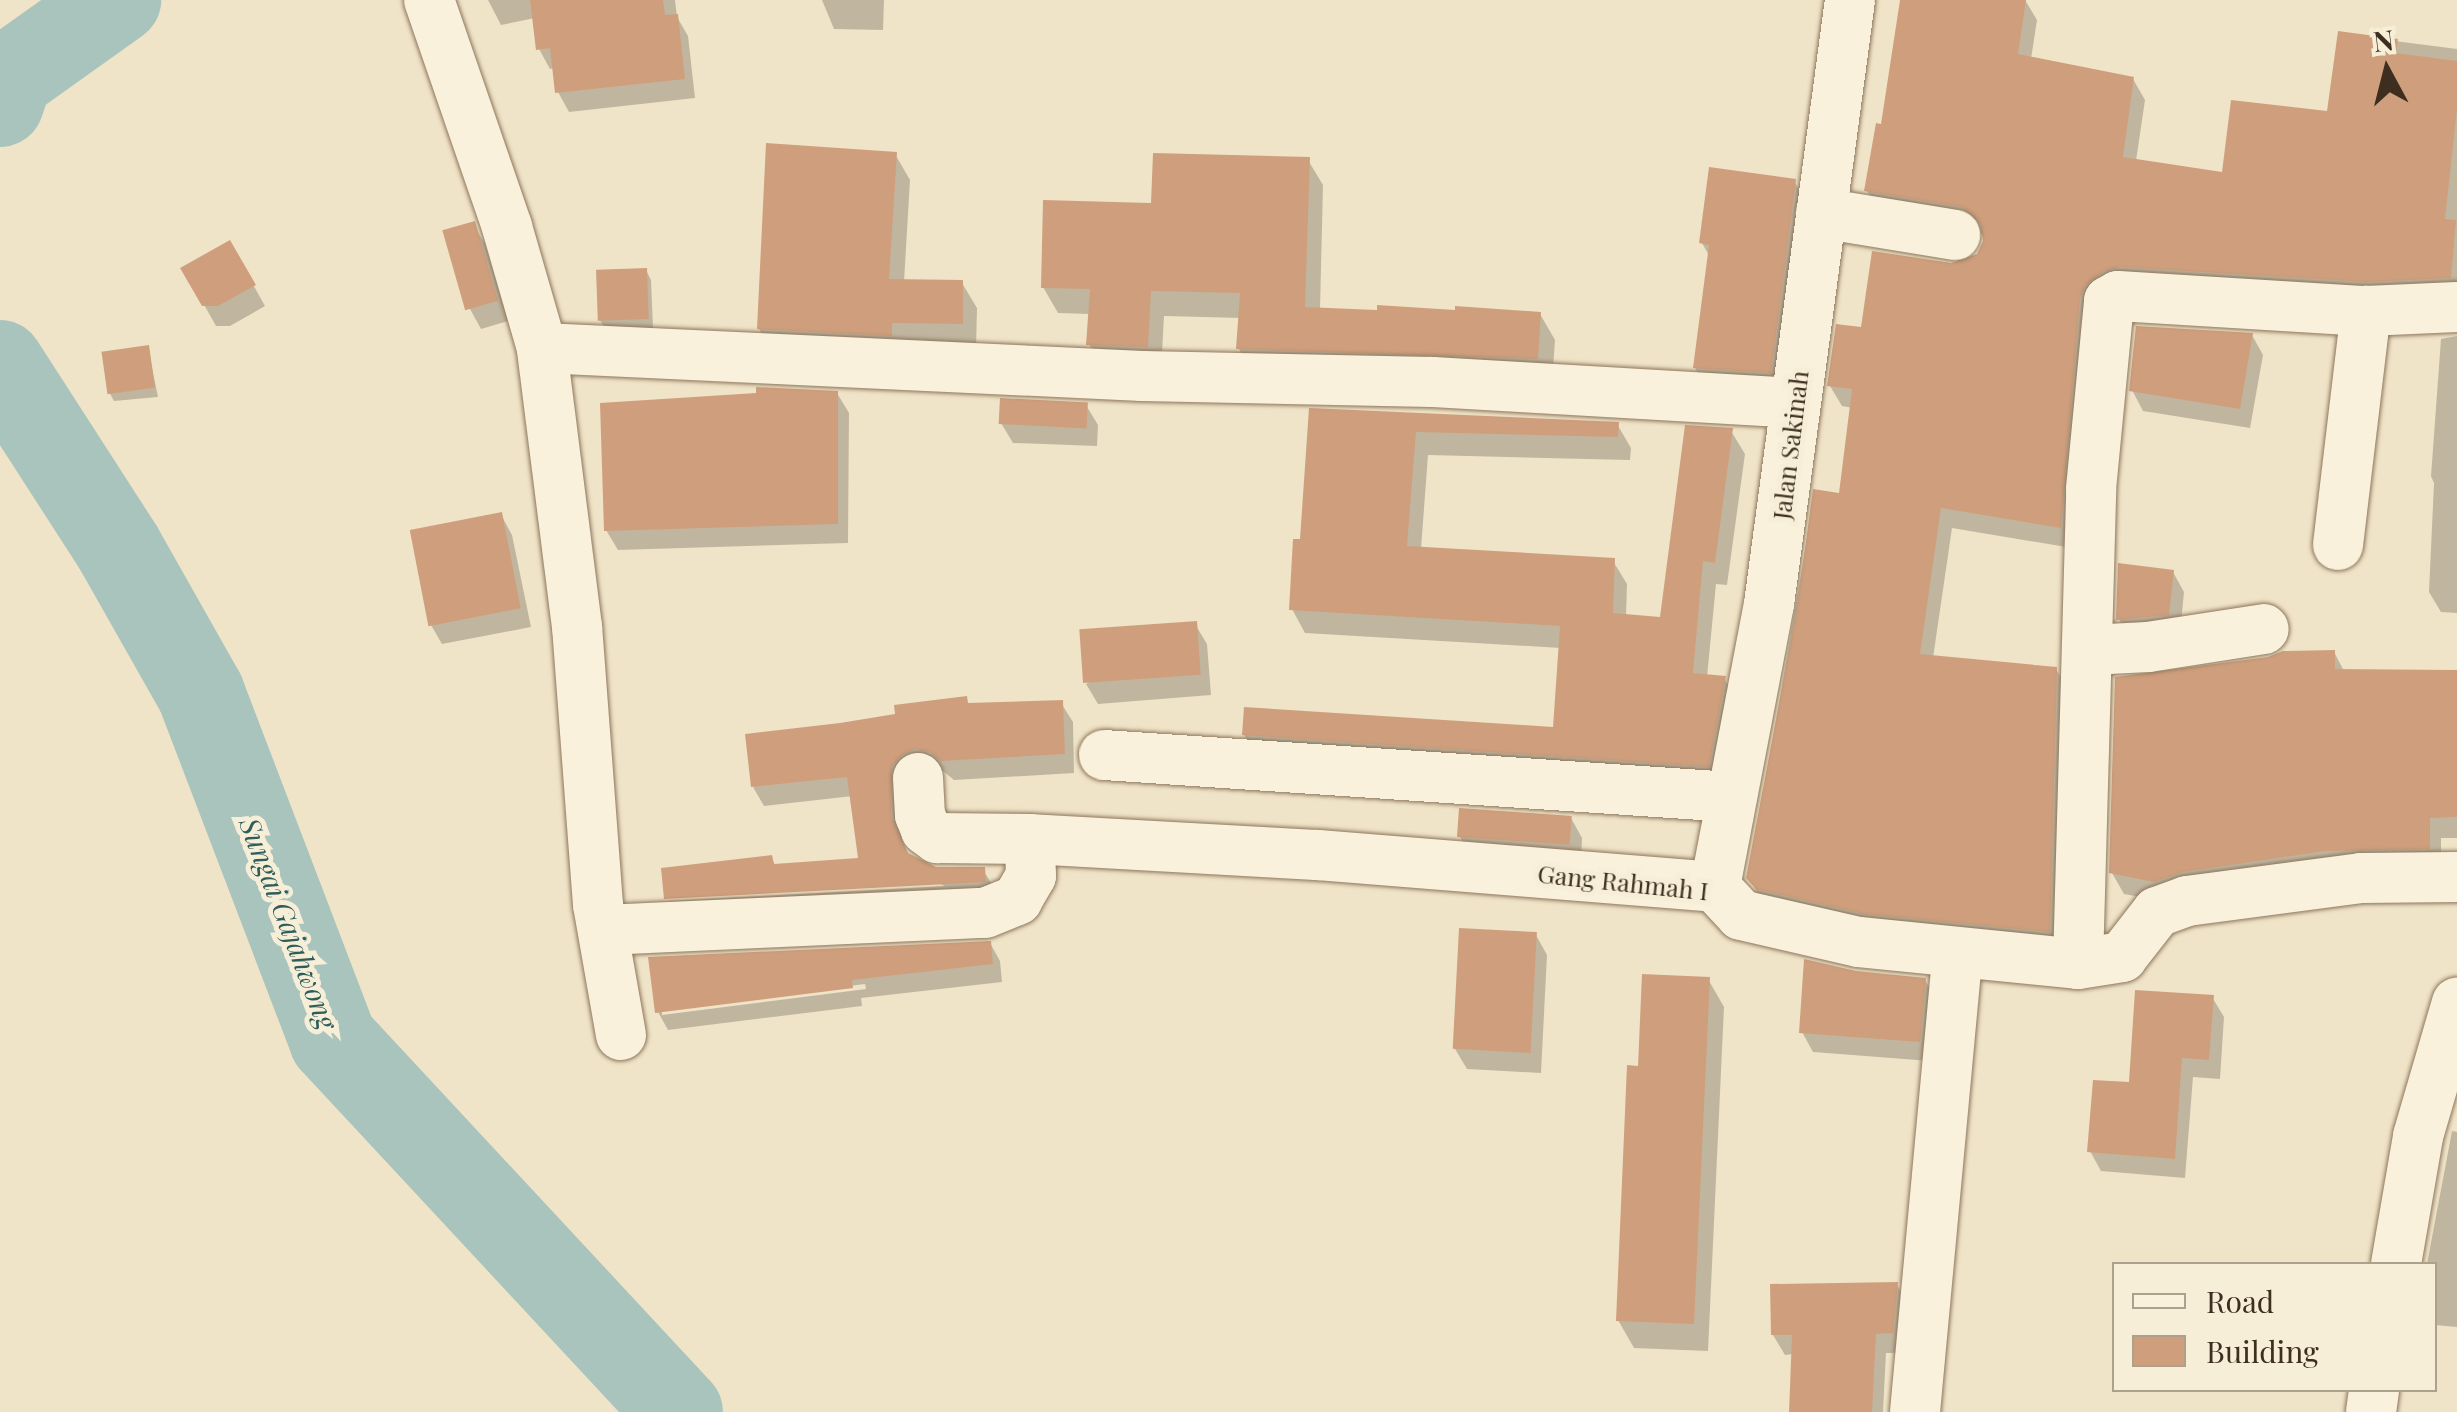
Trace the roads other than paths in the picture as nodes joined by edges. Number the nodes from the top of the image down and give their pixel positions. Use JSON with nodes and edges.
{"nodes":[{"id":1,"x":429,"y":0,"type":"edge"},
{"id":2,"x":1850,"y":0,"type":"edge"},
{"id":3,"x":1821,"y":213,"type":"junction"},
{"id":4,"x":1955,"y":235,"type":"dead end"},
{"id":5,"x":2457,"y":307,"type":"edge"},
{"id":6,"x":2366,"y":311,"type":"junction"},
{"id":7,"x":542,"y":348,"type":"junction"},
{"id":8,"x":1795,"y":403,"type":"junction"},
{"id":9,"x":2338,"y":546,"type":"dead end"},
{"id":10,"x":2264,"y":629,"type":"dead end"},
{"id":11,"x":2088,"y":650,"type":"junction"},
{"id":12,"x":1104,"y":755,"type":"dead end"},
{"id":13,"x":918,"y":778,"type":"dead end"},
{"id":14,"x":1732,"y":797,"type":"junction"},
{"id":15,"x":1030,"y":838,"type":"junction"},
{"id":16,"x":2457,"y":877,"type":"edge"},
{"id":17,"x":1715,"y":887,"type":"junction"},
{"id":18,"x":604,"y":930,"type":"junction"},
{"id":19,"x":1958,"y":955,"type":"junction"},
{"id":20,"x":2078,"y":964,"type":"junction"},
{"id":21,"x":2457,"y":1002,"type":"edge"},
{"id":22,"x":621,"y":1035,"type":"dead end"},
{"id":23,"x":2396,"y":1262,"type":"edge"},
{"id":24,"x":1915,"y":1412,"type":"edge"}],
"edges":[{"from":1,"to":7,"type":"street"},
{"from":2,"to":3,"type":"street","name":"Jalan Sakinah"},
{"from":3,"to":4,"type":"street"},
{"from":3,"to":8,"type":"street","name":"Jalan Sakinah"},
{"from":5,"to":6,"type":"street"},
{"from":6,"to":9,"type":"street"},
{"from":6,"to":11,"type":"street"},
{"from":7,"to":8,"type":"street"},
{"from":7,"to":18,"type":"street"},
{"from":8,"to":14,"type":"street","name":"Jalan Sakinah"},
{"from":10,"to":11,"type":"street"},
{"from":11,"to":20,"type":"street"},
{"from":12,"to":14,"type":"street"},
{"from":13,"to":15,"type":"street","name":"Gang Rahmah I"},
{"from":14,"to":17,"type":"street","name":"Jalan Sakinah"},
{"from":15,"to":17,"type":"street","name":"Gang Rahmah I"},
{"from":15,"to":18,"type":"street"},
{"from":16,"to":20,"type":"street","name":"Gang Rahmah I"},
{"from":17,"to":19,"type":"street","name":"Gang Rahmah I"},
{"from":18,"to":22,"type":"street"},
{"from":19,"to":20,"type":"street","name":"Gang Rahmah I"},
{"from":19,"to":24,"type":"street"},
{"from":21,"to":23,"type":"street"}]}
